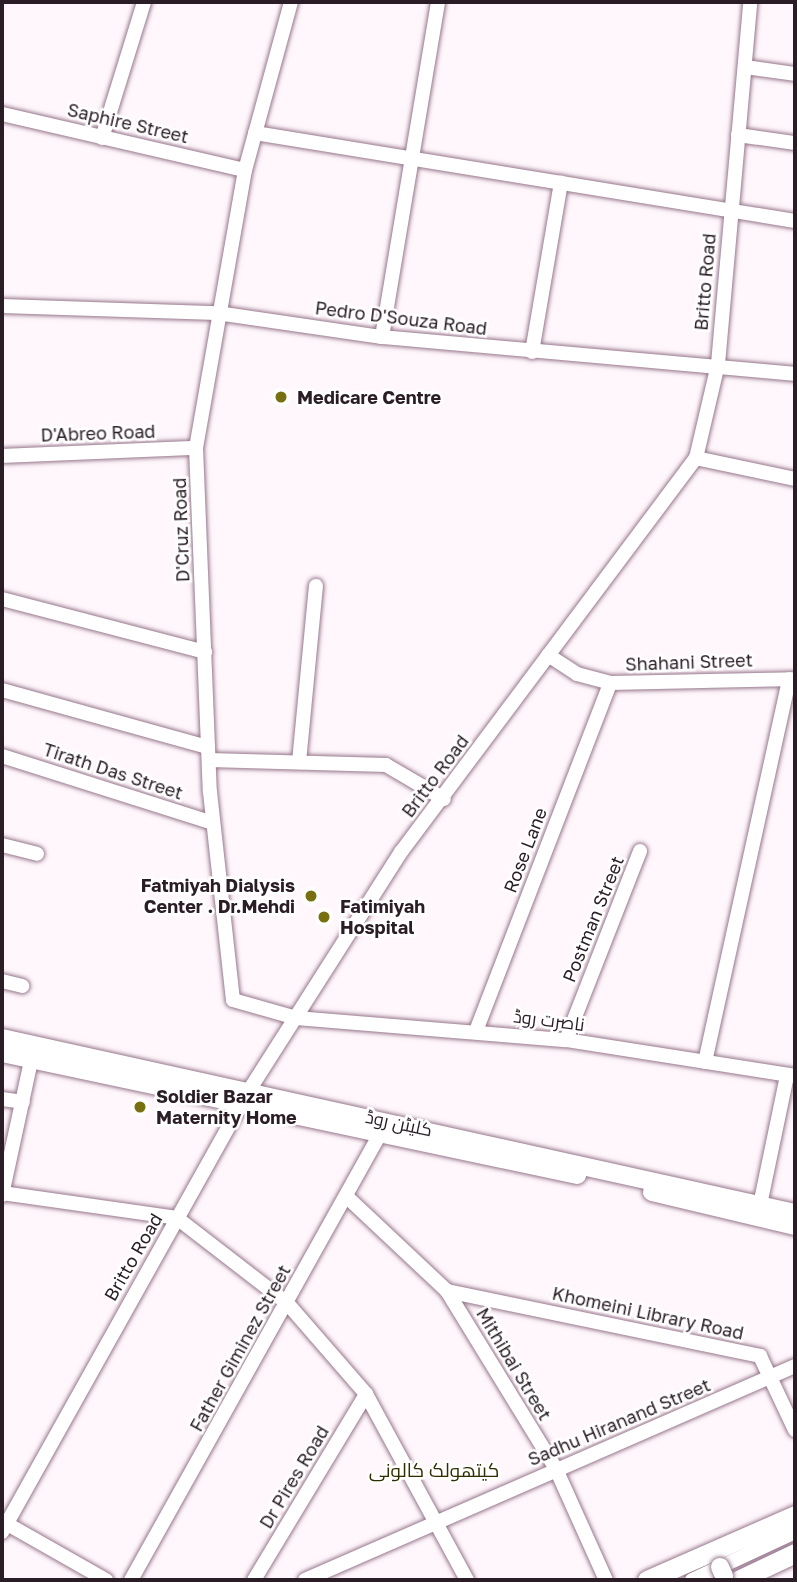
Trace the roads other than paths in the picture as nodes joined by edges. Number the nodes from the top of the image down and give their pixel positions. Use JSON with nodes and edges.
{"nodes":[{"id":1,"x":144,"y":2,"type":"edge"},
{"id":2,"x":291,"y":2,"type":"edge"},
{"id":3,"x":438,"y":2,"type":"edge"},
{"id":4,"x":750,"y":2,"type":"edge"},
{"id":5,"x":745,"y":67,"type":"junction"},
{"id":6,"x":795,"y":74,"type":"edge"},
{"id":7,"x":2,"y":114,"type":"edge"},
{"id":8,"x":255,"y":133,"type":"junction"},
{"id":9,"x":738,"y":135,"type":"junction"},
{"id":10,"x":102,"y":138,"type":"junction"},
{"id":11,"x":795,"y":143,"type":"edge"},
{"id":12,"x":413,"y":161,"type":"junction"},
{"id":13,"x":245,"y":170,"type":"junction"},
{"id":14,"x":561,"y":182,"type":"junction"},
{"id":15,"x":730,"y":211,"type":"junction"},
{"id":16,"x":795,"y":221,"type":"edge"},
{"id":17,"x":2,"y":306,"type":"edge"},
{"id":18,"x":218,"y":313,"type":"junction"},
{"id":19,"x":382,"y":337,"type":"junction"},
{"id":20,"x":532,"y":352,"type":"junction"},
{"id":21,"x":718,"y":364,"type":"junction"},
{"id":22,"x":795,"y":374,"type":"edge"},
{"id":23,"x":196,"y":448,"type":"junction"},
{"id":24,"x":2,"y":456,"type":"edge"},
{"id":25,"x":695,"y":458,"type":"junction"},
{"id":26,"x":795,"y":479,"type":"edge"},
{"id":27,"x":316,"y":586,"type":"dead end"},
{"id":28,"x":2,"y":598,"type":"edge"},
{"id":29,"x":205,"y":652,"type":"junction"},
{"id":30,"x":548,"y":654,"type":"junction"},
{"id":31,"x":792,"y":679,"type":"edge"},
{"id":32,"x":610,"y":683,"type":"junction"},
{"id":33,"x":2,"y":690,"type":"edge"},
{"id":34,"x":208,"y":753,"type":"junction"},
{"id":35,"x":2,"y":756,"type":"edge"},
{"id":36,"x":299,"y":762,"type":"junction"},
{"id":37,"x":444,"y":799,"type":"junction"},
{"id":38,"x":213,"y":823,"type":"junction"},
{"id":39,"x":2,"y":845,"type":"edge"},
{"id":40,"x":640,"y":850,"type":"dead end"},
{"id":41,"x":37,"y":854,"type":"dead end"},
{"id":42,"x":2,"y":981,"type":"edge"},
{"id":43,"x":22,"y":986,"type":"dead end"},
{"id":44,"x":296,"y":1018,"type":"junction"},
{"id":45,"x":476,"y":1031,"type":"junction"},
{"id":46,"x":2,"y":1038,"type":"edge"},
{"id":47,"x":566,"y":1040,"type":"junction"},
{"id":48,"x":2,"y":1053,"type":"edge"},
{"id":49,"x":31,"y":1060,"type":"junction"},
{"id":50,"x":705,"y":1062,"type":"junction"},
{"id":51,"x":791,"y":1076,"type":"edge"},
{"id":52,"x":2,"y":1099,"type":"edge"},
{"id":53,"x":245,"y":1099,"type":"junction"},
{"id":54,"x":23,"y":1102,"type":"junction"},
{"id":55,"x":380,"y":1134,"type":"junction"},
{"id":56,"x":8,"y":1142,"type":"edge"},
{"id":57,"x":2,"y":1194,"type":"edge"},
{"id":58,"x":348,"y":1198,"type":"junction"},
{"id":59,"x":760,"y":1205,"type":"junction"},
{"id":60,"x":795,"y":1213,"type":"edge"},
{"id":61,"x":177,"y":1219,"type":"junction"},
{"id":62,"x":795,"y":1226,"type":"edge"},
{"id":63,"x":447,"y":1291,"type":"junction"},
{"id":64,"x":287,"y":1303,"type":"junction"},
{"id":65,"x":795,"y":1366,"type":"edge"},
{"id":66,"x":772,"y":1377,"type":"junction"},
{"id":67,"x":366,"y":1394,"type":"junction"},
{"id":68,"x":795,"y":1430,"type":"edge"},
{"id":69,"x":556,"y":1469,"type":"junction"},
{"id":70,"x":795,"y":1514,"type":"edge"},
{"id":71,"x":439,"y":1524,"type":"junction"},
{"id":72,"x":4,"y":1525,"type":"edge"},
{"id":73,"x":795,"y":1532,"type":"edge"},
{"id":74,"x":725,"y":1546,"type":"junction"},
{"id":75,"x":795,"y":1553,"type":"edge"},
{"id":76,"x":727,"y":1576,"type":"edge"},
{"id":77,"x":106,"y":1580,"type":"edge"},
{"id":78,"x":131,"y":1580,"type":"edge"},
{"id":79,"x":254,"y":1580,"type":"edge"},
{"id":80,"x":304,"y":1580,"type":"edge"},
{"id":81,"x":467,"y":1580,"type":"edge"},
{"id":82,"x":606,"y":1580,"type":"edge"},
{"id":83,"x":647,"y":1580,"type":"edge"},
{"id":84,"x":692,"y":1580,"type":"edge"}],
"edges":[{"from":1,"to":10,"type":"street"},
{"from":2,"to":8,"type":"street","name":"D'Cruz Road"},
{"from":3,"to":12,"type":"street"},
{"from":4,"to":5,"type":"street","name":"Britto Road"},
{"from":5,"to":6,"type":"street"},
{"from":5,"to":9,"type":"street","name":"Britto Road"},
{"from":7,"to":10,"type":"street","name":"Saphire Street"},
{"from":8,"to":12,"type":"street"},
{"from":8,"to":13,"type":"street","name":"D'Cruz Road"},
{"from":9,"to":11,"type":"street"},
{"from":9,"to":15,"type":"street","name":"Britto Road"},
{"from":10,"to":13,"type":"street","name":"Saphire Street"},
{"from":12,"to":14,"type":"street"},
{"from":12,"to":19,"type":"street"},
{"from":13,"to":18,"type":"street","name":"D'Cruz Road"},
{"from":14,"to":15,"type":"street"},
{"from":14,"to":20,"type":"street"},
{"from":15,"to":16,"type":"street"},
{"from":15,"to":21,"type":"street","name":"Britto Road"},
{"from":17,"to":18,"type":"street","name":"Pedro D'Souza Road"},
{"from":18,"to":19,"type":"street","name":"Pedro D'Souza Road"},
{"from":18,"to":23,"type":"street","name":"D'Cruz Road"},
{"from":19,"to":20,"type":"street","name":"Pedro D'Souza Road"},
{"from":20,"to":21,"type":"street","name":"Pedro D'Souza Road"},
{"from":21,"to":22,"type":"street","name":"Pedro D'Souza Road"},
{"from":21,"to":25,"type":"street","name":"Britto Road"},
{"from":23,"to":24,"type":"street","name":"D'Abreo Road"},
{"from":23,"to":29,"type":"street","name":"D'Cruz Road"},
{"from":25,"to":26,"type":"street"},
{"from":25,"to":30,"type":"street","name":"Britto Road"},
{"from":27,"to":36,"type":"street"},
{"from":28,"to":29,"type":"street"},
{"from":29,"to":34,"type":"street","name":"D'Cruz Road"},
{"from":30,"to":32,"type":"street","name":"Shahani Street"},
{"from":30,"to":37,"type":"street","name":"Britto Road"},
{"from":31,"to":32,"type":"street","name":"Shahani Street"},
{"from":31,"to":50,"type":"street"},
{"from":32,"to":45,"type":"street","name":"Rose Lane"},
{"from":33,"to":34,"type":"street"},
{"from":34,"to":36,"type":"street"},
{"from":34,"to":38,"type":"street","name":"D'Cruz Road"},
{"from":35,"to":38,"type":"street","name":"Tirath Das Street"},
{"from":36,"to":37,"type":"street"},
{"from":37,"to":44,"type":"street","name":"Britto Road"},
{"from":38,"to":44,"type":"street","name":"D'Cruz Road"},
{"from":39,"to":41,"type":"street"},
{"from":40,"to":47,"type":"street","name":"Postman Street"},
{"from":42,"to":43,"type":"street"},
{"from":44,"to":45,"type":"street","name":"ناصرت روڈ"},
{"from":44,"to":53,"type":"street","name":"Britto Road"},
{"from":45,"to":47,"type":"street","name":"ناصرت روڈ"},
{"from":46,"to":53,"type":"main road","name":"کلیٹن روڈ"},
{"from":47,"to":50,"type":"street","name":"ناصرت روڈ"},
{"from":48,"to":49,"type":"main road","name":"کلیٹن روڈ"},
{"from":49,"to":53,"type":"main road","name":"کلیٹن روڈ"},
{"from":49,"to":54,"type":"street"},
{"from":50,"to":51,"type":"street","name":"ناصرت روڈ"},
{"from":51,"to":59,"type":"street"},
{"from":52,"to":54,"type":"street"},
{"from":53,"to":55,"type":"main road","name":"کلیٹن روڈ"},
{"from":53,"to":59,"type":"main road","name":"کلیٹن روڈ"},
{"from":53,"to":61,"type":"street","name":"Britto Road"},
{"from":54,"to":56,"type":"street"},
{"from":55,"to":58,"type":"street","name":"Father Giminez Street"},
{"from":55,"to":62,"type":"main road","name":"کلیٹن روڈ"},
{"from":56,"to":57,"type":"street"},
{"from":57,"to":61,"type":"street"},
{"from":58,"to":63,"type":"street","name":"Mithibai Street"},
{"from":58,"to":64,"type":"street","name":"Father Giminez Street"},
{"from":59,"to":60,"type":"main road","name":"کلیٹن روڈ"},
{"from":61,"to":64,"type":"street"},
{"from":61,"to":72,"type":"street","name":"Britto Road"},
{"from":63,"to":66,"type":"street","name":"Khomeini Library Road"},
{"from":63,"to":69,"type":"street","name":"Mithibai Street"},
{"from":64,"to":67,"type":"street"},
{"from":64,"to":78,"type":"street","name":"Father Giminez Street"},
{"from":65,"to":66,"type":"street","name":"Sadhu Hiranand Street"},
{"from":66,"to":68,"type":"street","name":"Khomeini Library Road"},
{"from":66,"to":69,"type":"street","name":"Sadhu Hiranand Street"},
{"from":67,"to":71,"type":"street"},
{"from":67,"to":79,"type":"street","name":"Dr Pires Road"},
{"from":69,"to":71,"type":"street","name":"Sadhu Hiranand Street"},
{"from":69,"to":82,"type":"street","name":"Mithibai Street"},
{"from":70,"to":74,"type":"highway"},
{"from":71,"to":80,"type":"street","name":"Sadhu Hiranand Street"},
{"from":71,"to":81,"type":"street"},
{"from":72,"to":77,"type":"street"},
{"from":73,"to":84,"type":"street"},
{"from":74,"to":76,"type":"main road"},
{"from":74,"to":83,"type":"highway"},
{"from":75,"to":76,"type":"highway"}]}
